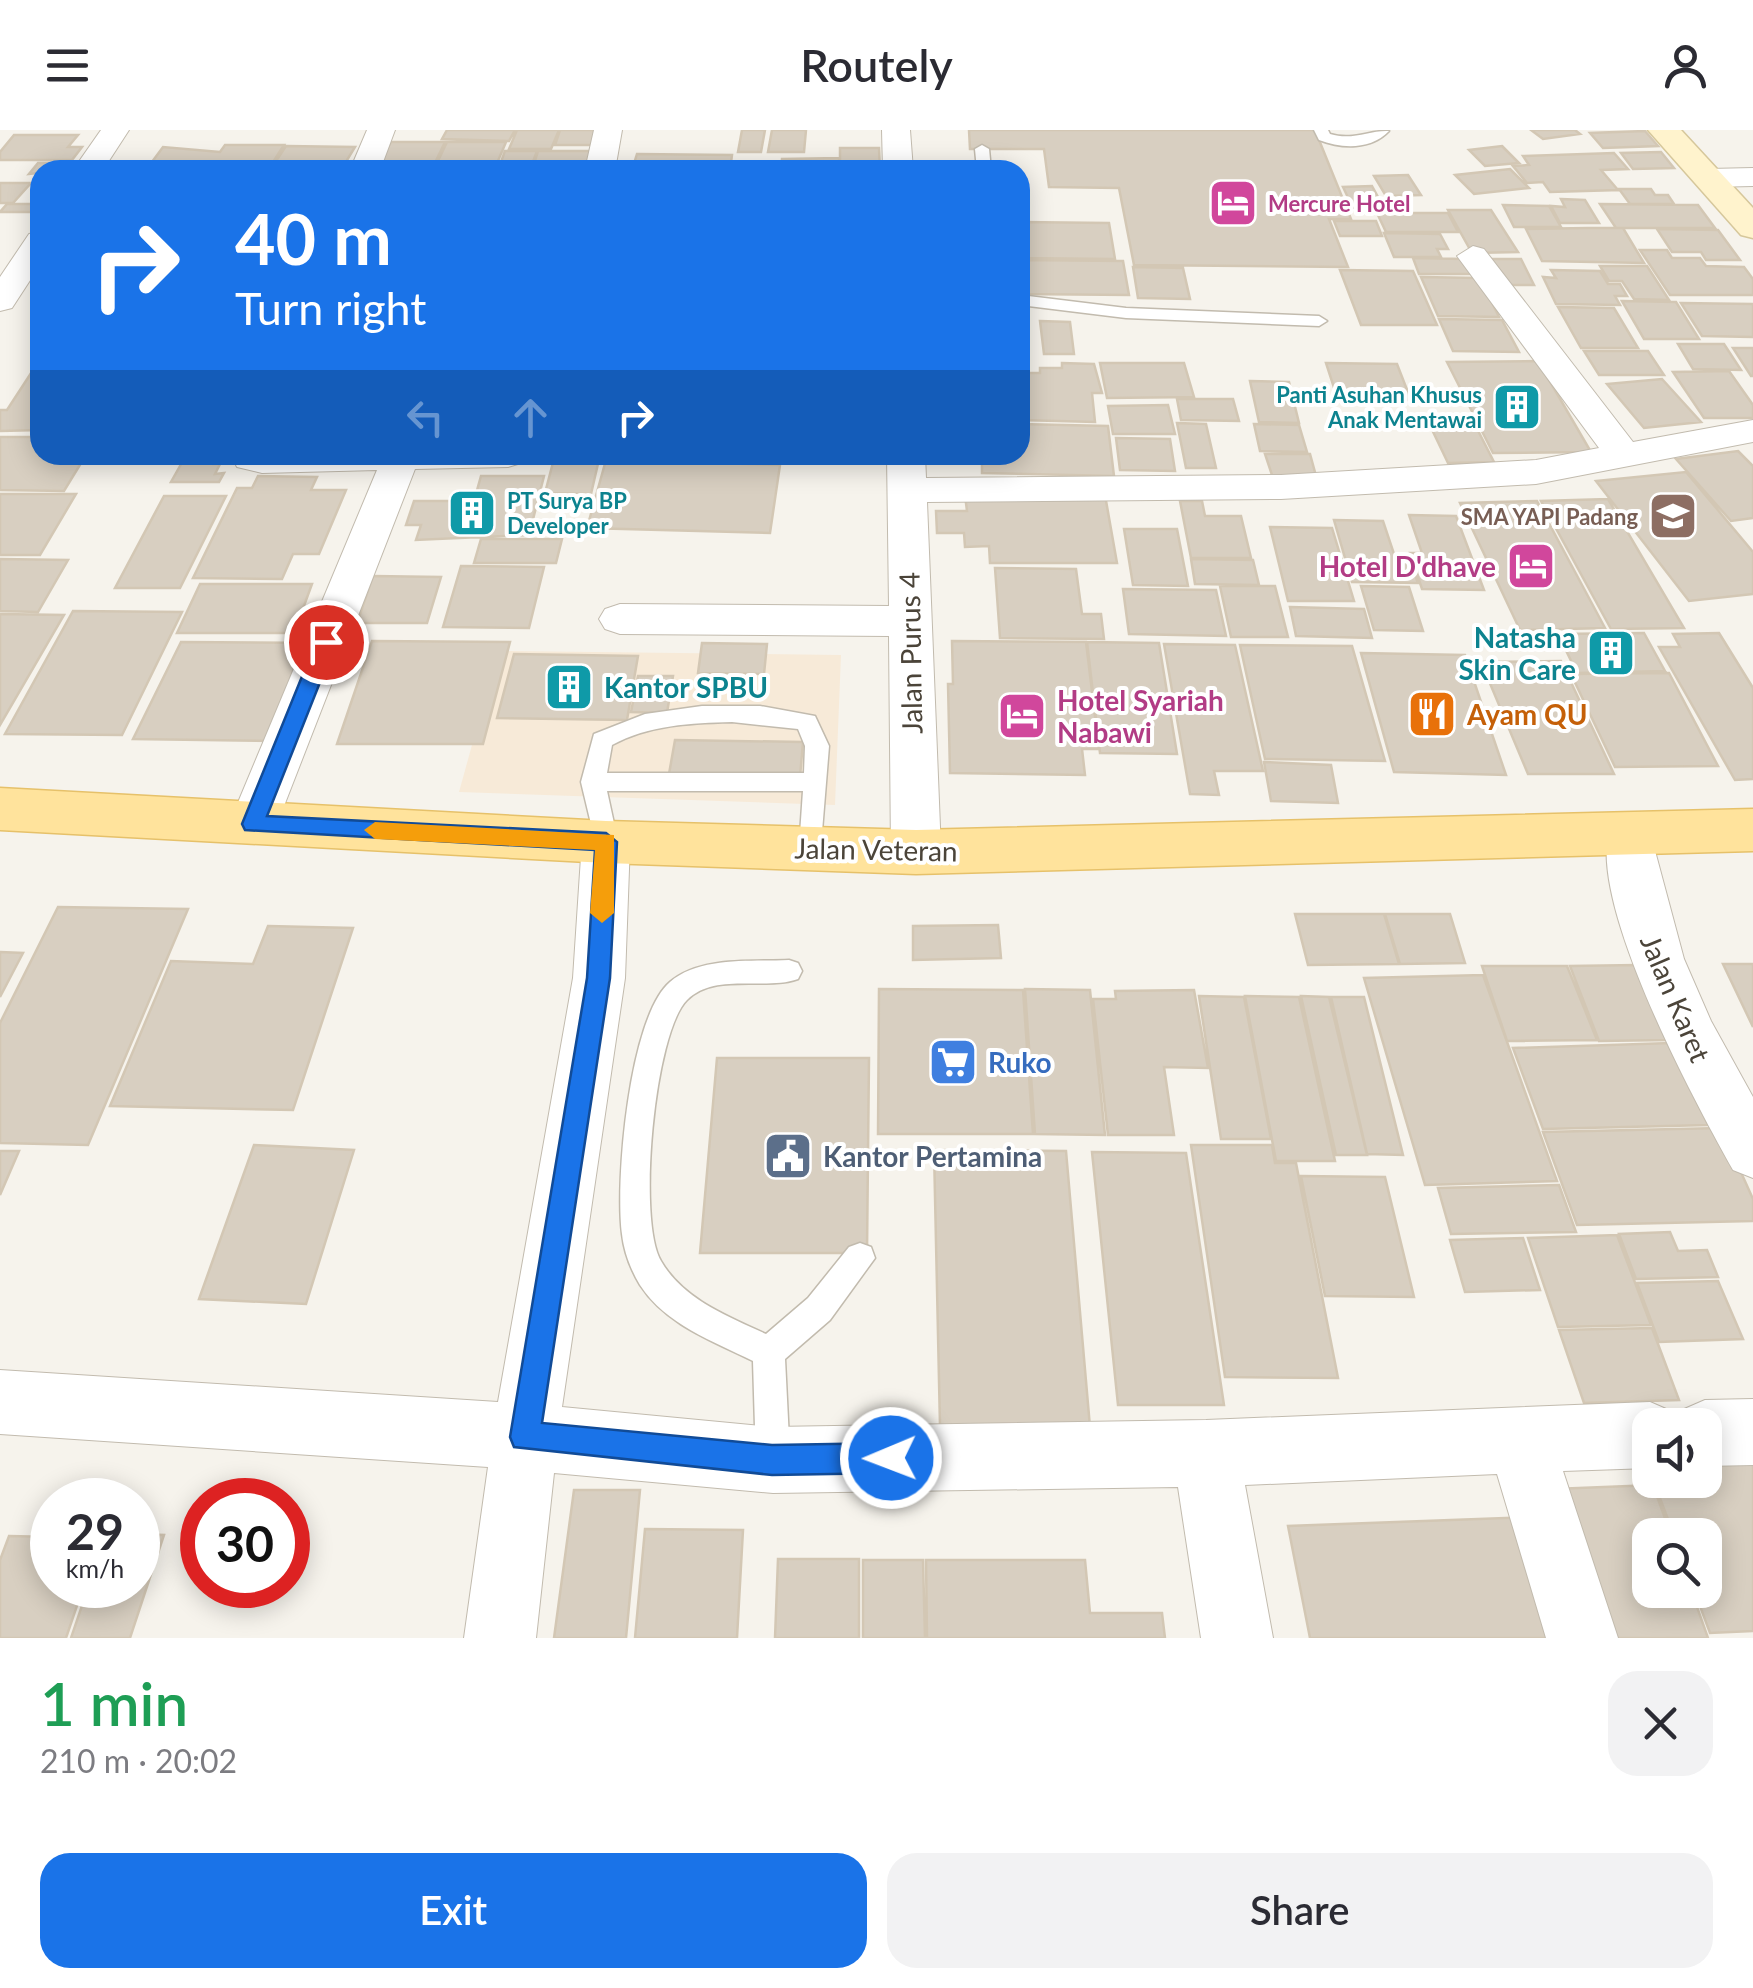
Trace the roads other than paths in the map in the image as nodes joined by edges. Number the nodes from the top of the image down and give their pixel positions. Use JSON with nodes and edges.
{"nodes":[{"id":1,"x":114,"y":130,"type":"edge"},
{"id":2,"x":381,"y":130,"type":"edge"},
{"id":3,"x":608,"y":130,"type":"edge"},
{"id":4,"x":896,"y":130,"type":"edge"},
{"id":5,"x":1321,"y":130,"type":"edge"},
{"id":6,"x":1664,"y":130,"type":"edge"},
{"id":7,"x":1387,"y":131,"type":"edge"},
{"id":8,"x":982,"y":149,"type":"dead end"},
{"id":9,"x":94,"y":160,"type":"edge"},
{"id":10,"x":368,"y":160,"type":"edge"},
{"id":11,"x":602,"y":160,"type":"edge"},
{"id":12,"x":898,"y":160,"type":"edge"},
{"id":13,"x":983,"y":160,"type":"edge"},
{"id":14,"x":1753,"y":177,"type":"edge"},
{"id":15,"x":1709,"y":178,"type":"junction"},
{"id":16,"x":1753,"y":228,"type":"edge"},
{"id":17,"x":30,"y":256,"type":"edge"},
{"id":18,"x":1473,"y":256,"type":"dead end"},
{"id":19,"x":0,"y":301,"type":"edge"},
{"id":20,"x":1030,"y":301,"type":"edge"},
{"id":21,"x":1319,"y":321,"type":"dead end"},
{"id":22,"x":1753,"y":431,"type":"edge"},
{"id":23,"x":1624,"y":456,"type":"junction"},
{"id":24,"x":398,"y":465,"type":"edge"},
{"id":25,"x":907,"y":472,"type":"edge"},
{"id":26,"x":620,"y":618,"type":"dead end"},
{"id":27,"x":908,"y":621,"type":"junction"},
{"id":28,"x":594,"y":782,"type":"junction"},
{"id":29,"x":815,"y":782,"type":"junction"},
{"id":30,"x":0,"y":809,"type":"edge"},
{"id":31,"x":253,"y":824,"type":"junction"},
{"id":32,"x":1753,"y":830,"type":"edge"},
{"id":33,"x":1630,"y":835,"type":"junction"},
{"id":34,"x":606,"y":842,"type":"junction"},
{"id":35,"x":811,"y":848,"type":"junction"},
{"id":36,"x":916,"y":852,"type":"junction"},
{"id":37,"x":789,"y":971,"type":"dead end"},
{"id":38,"x":1753,"y":1151,"type":"edge"},
{"id":39,"x":860,"y":1258,"type":"dead end"},
{"id":40,"x":769,"y":1352,"type":"junction"},
{"id":41,"x":0,"y":1402,"type":"edge"},
{"id":42,"x":1753,"y":1432,"type":"edge"},
{"id":43,"x":1722,"y":1433,"type":"edge"},
{"id":44,"x":1632,"y":1436,"type":"edge"},
{"id":45,"x":525,"y":1437,"type":"junction"},
{"id":46,"x":1519,"y":1439,"type":"junction"},
{"id":47,"x":1206,"y":1453,"type":"junction"},
{"id":48,"x":772,"y":1460,"type":"junction"},
{"id":49,"x":500,"y":1638,"type":"edge"},
{"id":50,"x":1237,"y":1638,"type":"edge"},
{"id":51,"x":1582,"y":1638,"type":"edge"}],
"edges":[{"from":1,"to":9,"type":"street"},
{"from":2,"to":10,"type":"street"},
{"from":3,"to":11,"type":"street"},
{"from":4,"to":12,"type":"street"},
{"from":5,"to":7,"type":"lane"},
{"from":6,"to":15,"type":"street"},
{"from":8,"to":13,"type":"lane"},
{"from":14,"to":15,"type":"street"},
{"from":15,"to":16,"type":"street"},
{"from":17,"to":19,"type":"street"},
{"from":18,"to":23,"type":"street"},
{"from":20,"to":21,"type":"lane"},
{"from":22,"to":23,"type":"street"},
{"from":23,"to":25,"type":"street"},
{"from":24,"to":31,"type":"street"},
{"from":25,"to":27,"type":"street","name":"Jalan Purus 4"},
{"from":26,"to":27,"type":"street"},
{"from":27,"to":36,"type":"street","name":"Jalan Purus 4"},
{"from":28,"to":29,"type":"lane"},
{"from":28,"to":29,"type":"lane"},
{"from":28,"to":34,"type":"lane"},
{"from":29,"to":35,"type":"lane"},
{"from":30,"to":31,"type":"main road","name":"Jalan Veteran"},
{"from":31,"to":34,"type":"main road","name":"Jalan Veteran"},
{"from":32,"to":33,"type":"main road","name":"Jalan Veteran"},
{"from":33,"to":36,"type":"main road","name":"Jalan Veteran"},
{"from":33,"to":38,"type":"street","name":"Jalan Karet"},
{"from":34,"to":35,"type":"main road","name":"Jalan Veteran"},
{"from":34,"to":45,"type":"street"},
{"from":35,"to":36,"type":"main road","name":"Jalan Veteran"},
{"from":37,"to":40,"type":"lane"},
{"from":39,"to":40,"type":"lane"},
{"from":40,"to":48,"type":"lane"},
{"from":41,"to":45,"type":"street"},
{"from":42,"to":43,"type":"street"},
{"from":44,"to":46,"type":"street"},
{"from":45,"to":48,"type":"street"},
{"from":45,"to":49,"type":"street"},
{"from":46,"to":47,"type":"street"},
{"from":46,"to":51,"type":"street"},
{"from":47,"to":48,"type":"street"},
{"from":47,"to":50,"type":"street"}]}
